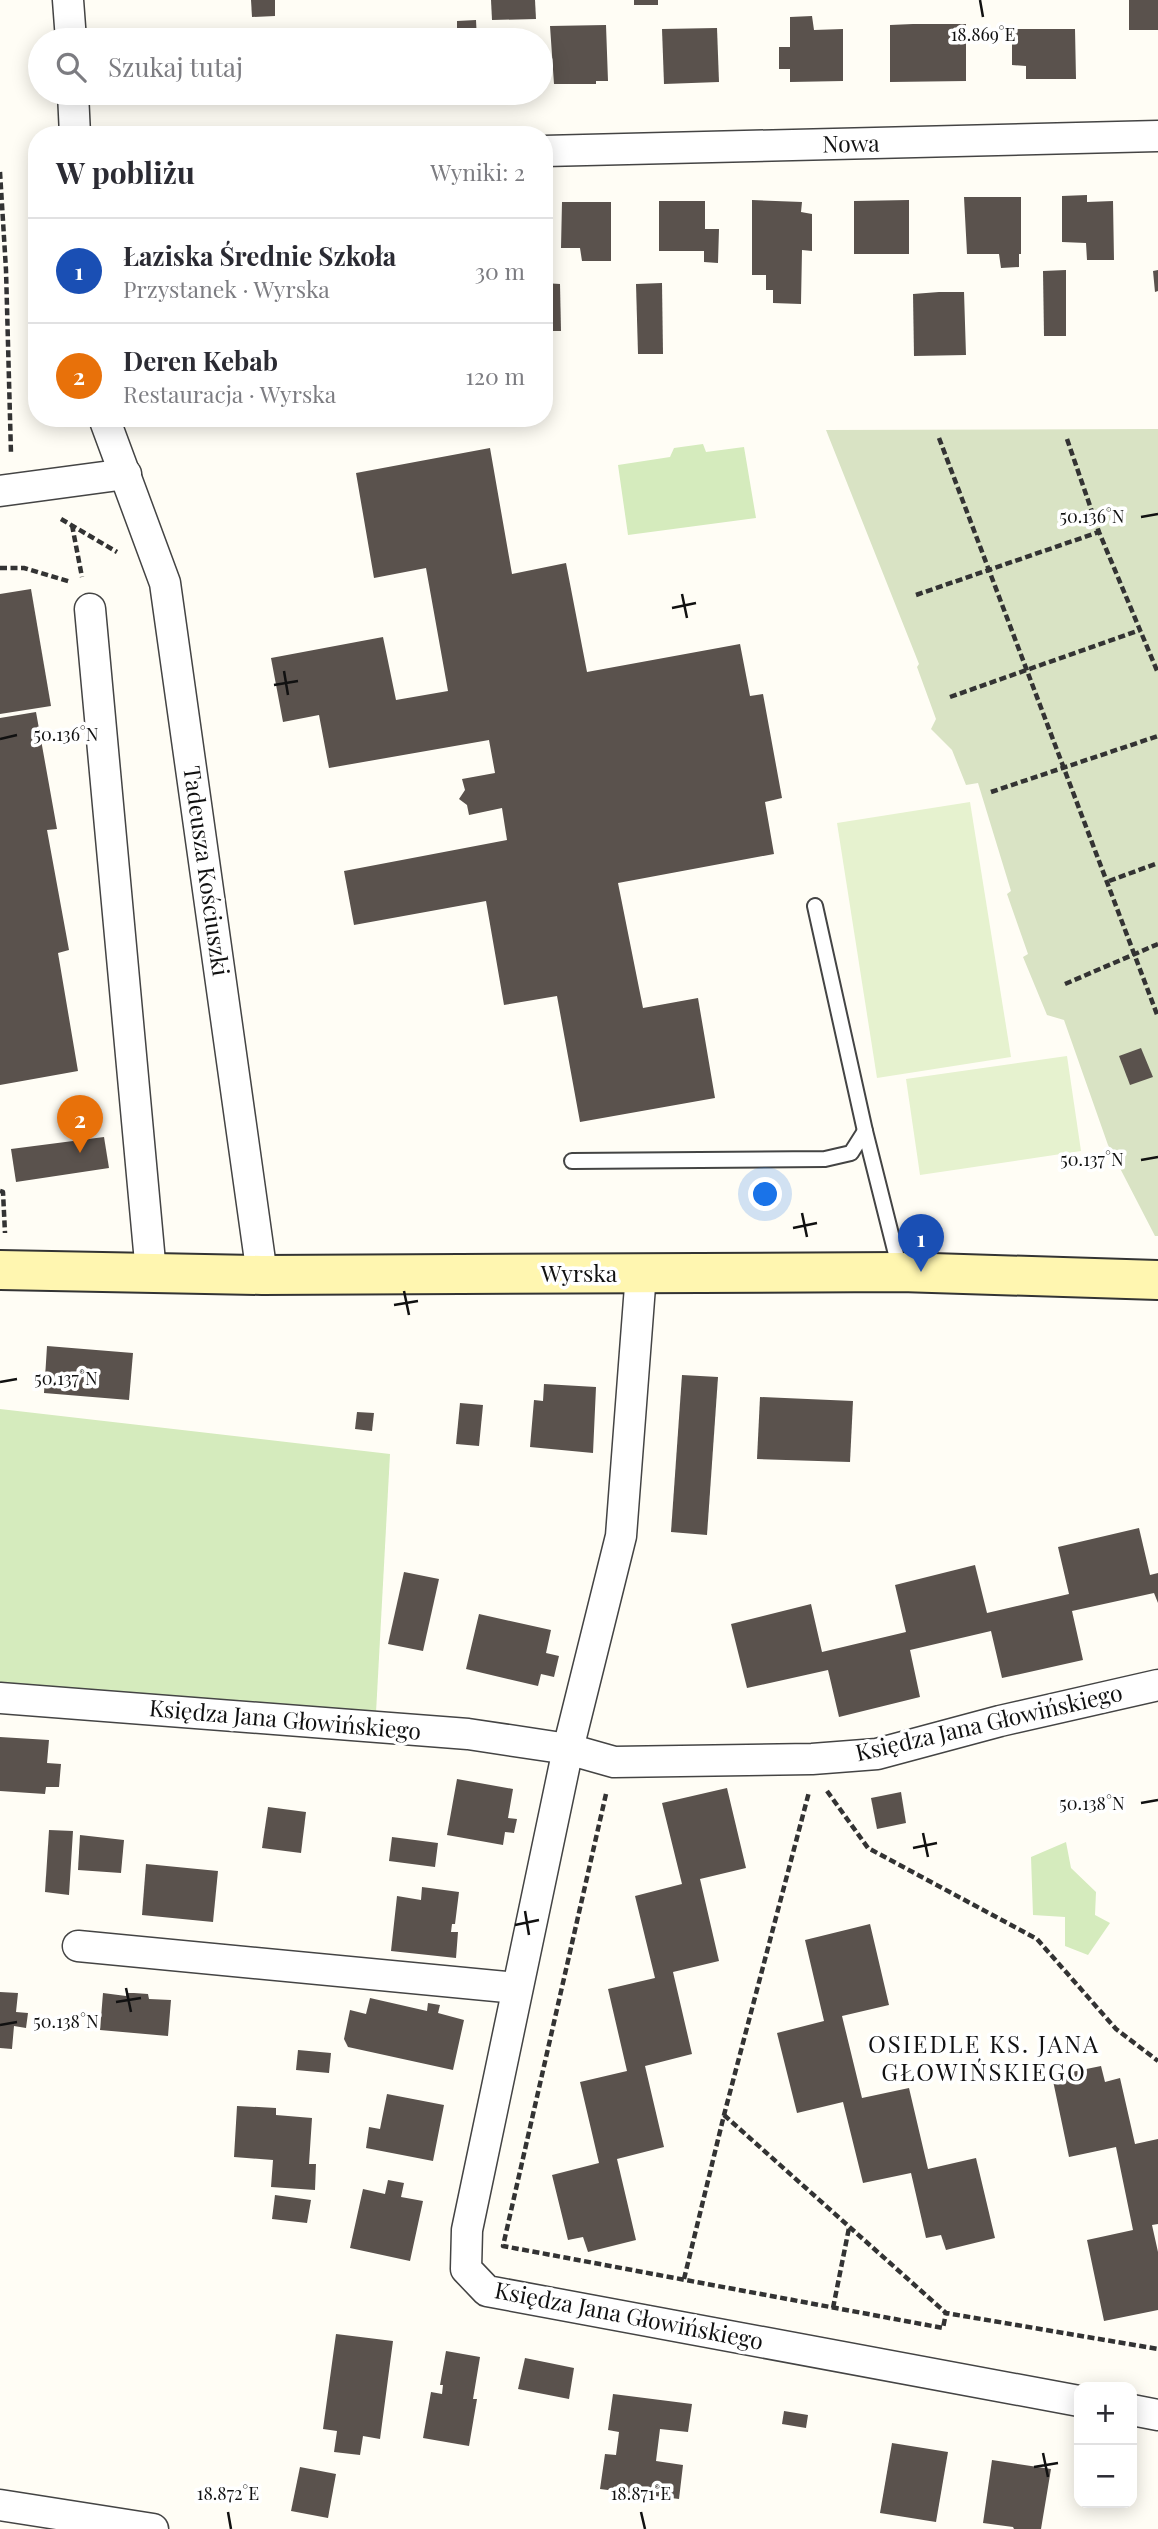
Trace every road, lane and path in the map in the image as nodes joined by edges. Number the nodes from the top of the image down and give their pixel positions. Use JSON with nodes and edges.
{"nodes":[{"id":1,"x":68,"y":0,"type":"edge"},
{"id":2,"x":70,"y":28,"type":"edge"},
{"id":3,"x":74,"y":105,"type":"edge"},
{"id":4,"x":75,"y":126,"type":"edge"},
{"id":5,"x":1158,"y":136,"type":"edge"},
{"id":6,"x":553,"y":151,"type":"edge"},
{"id":7,"x":0,"y":172,"type":"edge"},
{"id":8,"x":2,"y":227,"type":"edge"},
{"id":9,"x":3,"y":270,"type":"edge"},
{"id":10,"x":108,"y":427,"type":"edge"},
{"id":11,"x":939,"y":438,"type":"dead end"},
{"id":12,"x":1067,"y":439,"type":"dead end"},
{"id":13,"x":11,"y":457,"type":"dead end"},
{"id":14,"x":126,"y":474,"type":"junction"},
{"id":15,"x":0,"y":491,"type":"edge"},
{"id":16,"x":52,"y":514,"type":"dead end"},
{"id":17,"x":72,"y":525,"type":"junction"},
{"id":18,"x":1099,"y":532,"type":"junction"},
{"id":19,"x":158,"y":559,"type":"junction"},
{"id":20,"x":0,"y":568,"type":"edge"},
{"id":21,"x":990,"y":569,"type":"junction"},
{"id":22,"x":82,"y":577,"type":"dead end"},
{"id":23,"x":72,"y":582,"type":"dead end"},
{"id":24,"x":916,"y":595,"type":"dead end"},
{"id":25,"x":90,"y":609,"type":"dead end"},
{"id":26,"x":1140,"y":630,"type":"junction"},
{"id":27,"x":1028,"y":669,"type":"junction"},
{"id":28,"x":1158,"y":673,"type":"edge"},
{"id":29,"x":950,"y":698,"type":"dead end"},
{"id":30,"x":1158,"y":736,"type":"edge"},
{"id":31,"x":1065,"y":766,"type":"junction"},
{"id":32,"x":991,"y":792,"type":"dead end"},
{"id":33,"x":1158,"y":863,"type":"edge"},
{"id":34,"x":1109,"y":881,"type":"junction"},
{"id":35,"x":815,"y":906,"type":"dead end"},
{"id":36,"x":1158,"y":944,"type":"edge"},
{"id":37,"x":1135,"y":954,"type":"junction"},
{"id":38,"x":1065,"y":984,"type":"dead end"},
{"id":39,"x":1158,"y":1017,"type":"edge"},
{"id":40,"x":865,"y":1132,"type":"junction"},
{"id":41,"x":572,"y":1161,"type":"dead end"},
{"id":42,"x":0,"y":1270,"type":"edge"},
{"id":43,"x":901,"y":1272,"type":"junction"},
{"id":44,"x":151,"y":1273,"type":"junction"},
{"id":45,"x":641,"y":1273,"type":"junction"},
{"id":46,"x":262,"y":1275,"type":"junction"},
{"id":47,"x":1158,"y":1280,"type":"edge"},
{"id":48,"x":1158,"y":1685,"type":"edge"},
{"id":49,"x":0,"y":1698,"type":"edge"},
{"id":50,"x":568,"y":1749,"type":"junction"},
{"id":51,"x":614,"y":1762,"type":"junction"},
{"id":52,"x":813,"y":1766,"type":"junction"},
{"id":53,"x":78,"y":1946,"type":"dead end"},
{"id":54,"x":516,"y":1988,"type":"junction"},
{"id":55,"x":1158,"y":2061,"type":"edge"},
{"id":56,"x":724,"y":2115,"type":"junction"},
{"id":57,"x":849,"y":2227,"type":"junction"},
{"id":58,"x":684,"y":2279,"type":"junction"},
{"id":59,"x":832,"y":2308,"type":"junction"},
{"id":60,"x":946,"y":2313,"type":"junction"},
{"id":61,"x":1158,"y":2349,"type":"edge"},
{"id":62,"x":1074,"y":2400,"type":"edge"},
{"id":63,"x":1137,"y":2411,"type":"edge"},
{"id":64,"x":1158,"y":2415,"type":"edge"},
{"id":65,"x":0,"y":2505,"type":"edge"},
{"id":66,"x":153,"y":2529,"type":"edge"}],
"edges":[{"from":1,"to":2,"type":"street"},
{"from":3,"to":4,"type":"street"},
{"from":5,"to":6,"type":"street","name":"Nowa"},
{"from":7,"to":8,"type":"path"},
{"from":8,"to":9,"type":"path"},
{"from":9,"to":13,"type":"path"},
{"from":10,"to":14,"type":"street","name":"Tadeusza Kościuszki"},
{"from":11,"to":21,"type":"path"},
{"from":12,"to":18,"type":"path"},
{"from":14,"to":15,"type":"street"},
{"from":14,"to":19,"type":"street","name":"Tadeusza Kościuszki"},
{"from":16,"to":17,"type":"path"},
{"from":17,"to":19,"type":"path"},
{"from":17,"to":22,"type":"path"},
{"from":18,"to":21,"type":"path"},
{"from":18,"to":26,"type":"path"},
{"from":19,"to":46,"type":"street","name":"Tadeusza Kościuszki"},
{"from":20,"to":23,"type":"path"},
{"from":21,"to":24,"type":"path"},
{"from":21,"to":27,"type":"path"},
{"from":25,"to":44,"type":"street"},
{"from":26,"to":27,"type":"path"},
{"from":26,"to":28,"type":"path"},
{"from":27,"to":29,"type":"path"},
{"from":27,"to":31,"type":"path"},
{"from":30,"to":31,"type":"path"},
{"from":31,"to":32,"type":"path"},
{"from":31,"to":34,"type":"path"},
{"from":33,"to":34,"type":"path"},
{"from":34,"to":37,"type":"path"},
{"from":35,"to":40,"type":"lane"},
{"from":36,"to":37,"type":"path"},
{"from":37,"to":38,"type":"path"},
{"from":37,"to":39,"type":"path"},
{"from":40,"to":41,"type":"lane"},
{"from":40,"to":43,"type":"lane"},
{"from":42,"to":44,"type":"street","name":"Wyrska"},
{"from":43,"to":45,"type":"street","name":"Wyrska"},
{"from":43,"to":47,"type":"street","name":"Wyrska"},
{"from":44,"to":46,"type":"street","name":"Wyrska"},
{"from":45,"to":46,"type":"street","name":"Wyrska"},
{"from":45,"to":50,"type":"street","name":"Księdza Jana Głowińskiego"},
{"from":48,"to":52,"type":"street","name":"Księdza Jana Głowińskiego"},
{"from":49,"to":50,"type":"street","name":"Księdza Jana Głowińskiego"},
{"from":50,"to":51,"type":"street","name":"Księdza Jana Głowińskiego"},
{"from":50,"to":54,"type":"street","name":"Księdza Jana Głowińskiego"},
{"from":51,"to":52,"type":"street","name":"Księdza Jana Głowińskiego"},
{"from":51,"to":58,"type":"path"},
{"from":52,"to":55,"type":"path"},
{"from":52,"to":56,"type":"path"},
{"from":53,"to":54,"type":"street"},
{"from":54,"to":62,"type":"street","name":"Księdza Jana Głowińskiego"},
{"from":56,"to":57,"type":"path"},
{"from":56,"to":58,"type":"path"},
{"from":57,"to":59,"type":"path"},
{"from":57,"to":60,"type":"path"},
{"from":58,"to":59,"type":"path"},
{"from":59,"to":60,"type":"path"},
{"from":60,"to":61,"type":"path"},
{"from":63,"to":64,"type":"street"},
{"from":65,"to":66,"type":"street"}]}
